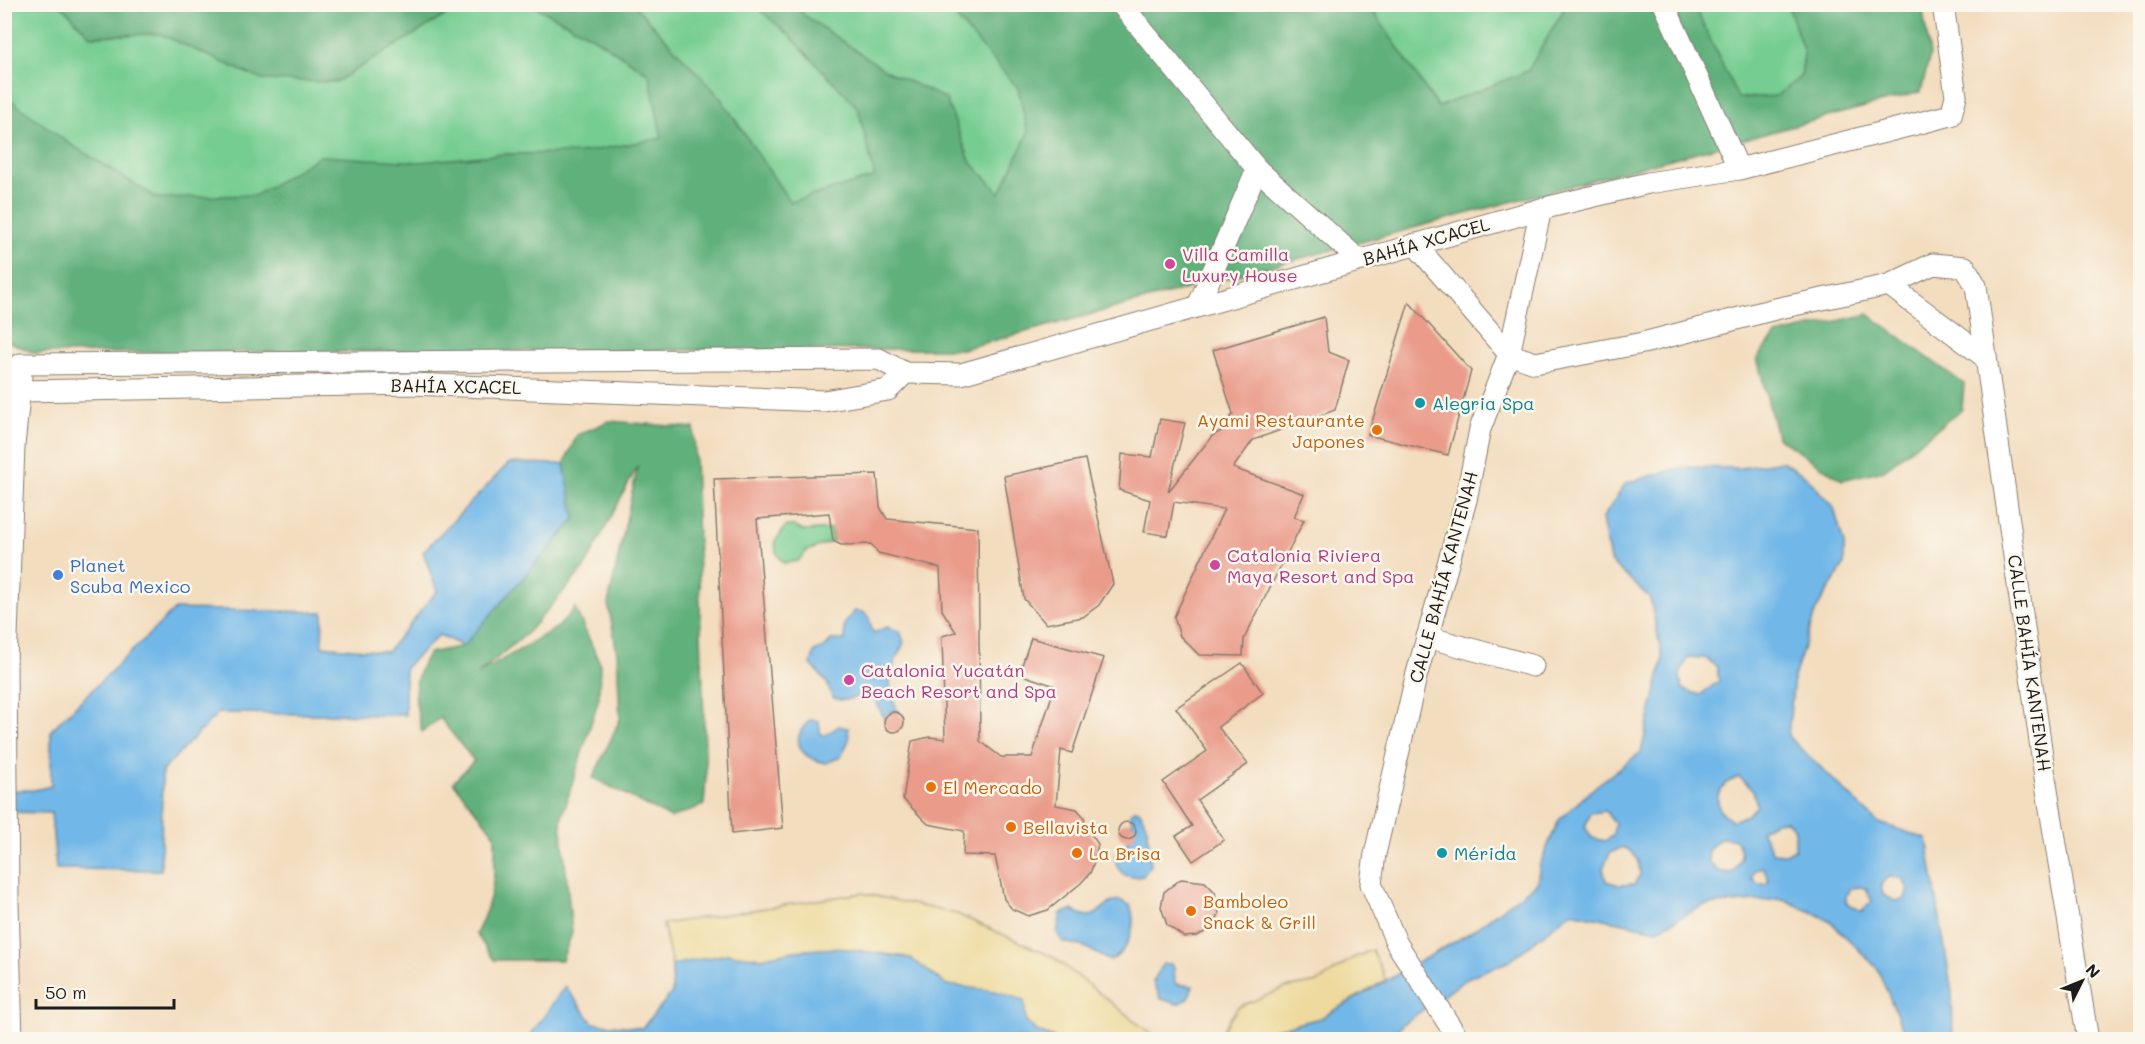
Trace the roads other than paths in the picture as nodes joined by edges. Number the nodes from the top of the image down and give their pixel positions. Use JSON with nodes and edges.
{"nodes":[{"id":1,"x":1120,"y":4,"type":"edge"},
{"id":2,"x":1664,"y":4,"type":"edge"},
{"id":3,"x":1943,"y":4,"type":"edge"},
{"id":4,"x":1257,"y":169,"type":"junction"},
{"id":5,"x":1739,"y":169,"type":"junction"},
{"id":6,"x":1541,"y":209,"type":"junction"},
{"id":7,"x":1415,"y":244,"type":"junction"},
{"id":8,"x":1359,"y":260,"type":"junction"},
{"id":9,"x":1889,"y":285,"type":"junction"},
{"id":10,"x":1198,"y":306,"type":"junction"},
{"id":11,"x":1509,"y":354,"type":"junction"},
{"id":12,"x":1986,"y":358,"type":"junction"},
{"id":13,"x":10,"y":371,"type":"edge"},
{"id":14,"x":905,"y":373,"type":"junction"},
{"id":15,"x":21,"y":391,"type":"junction"},
{"id":16,"x":8,"y":518,"type":"edge"},
{"id":17,"x":1427,"y":637,"type":"junction"},
{"id":18,"x":1533,"y":666,"type":"dead end"},
{"id":19,"x":12,"y":1040,"type":"edge"},
{"id":20,"x":1459,"y":1040,"type":"edge"},
{"id":21,"x":2088,"y":1040,"type":"edge"}],
"edges":[{"from":1,"to":4,"type":"street"},
{"from":2,"to":5,"type":"street"},
{"from":3,"to":5,"type":"street","name":"BAHÍA XCACEL"},
{"from":4,"to":8,"type":"street"},
{"from":4,"to":10,"type":"street"},
{"from":5,"to":6,"type":"street","name":"BAHÍA XCACEL"},
{"from":6,"to":7,"type":"street","name":"BAHÍA XCACEL"},
{"from":6,"to":11,"type":"street","name":"CALLE BAHÍA KANTENAH"},
{"from":7,"to":8,"type":"street","name":"BAHÍA XCACEL"},
{"from":7,"to":11,"type":"street"},
{"from":8,"to":10,"type":"street","name":"BAHÍA XCACEL"},
{"from":9,"to":11,"type":"street"},
{"from":9,"to":12,"type":"street"},
{"from":9,"to":12,"type":"street","name":"CALLE BAHÍA KANTENAH"},
{"from":10,"to":14,"type":"street","name":"BAHÍA XCACEL"},
{"from":11,"to":17,"type":"street","name":"CALLE BAHÍA KANTENAH"},
{"from":12,"to":21,"type":"street","name":"CALLE BAHÍA KANTENAH"},
{"from":13,"to":14,"type":"street","name":"BAHÍA XCACEL"},
{"from":13,"to":15,"type":"street"},
{"from":14,"to":15,"type":"street","name":"BAHÍA XCACEL"},
{"from":15,"to":16,"type":"street"},
{"from":16,"to":19,"type":"street"},
{"from":17,"to":18,"type":"street"},
{"from":17,"to":20,"type":"street","name":"CALLE BAHÍA KANTENAH"}]}
